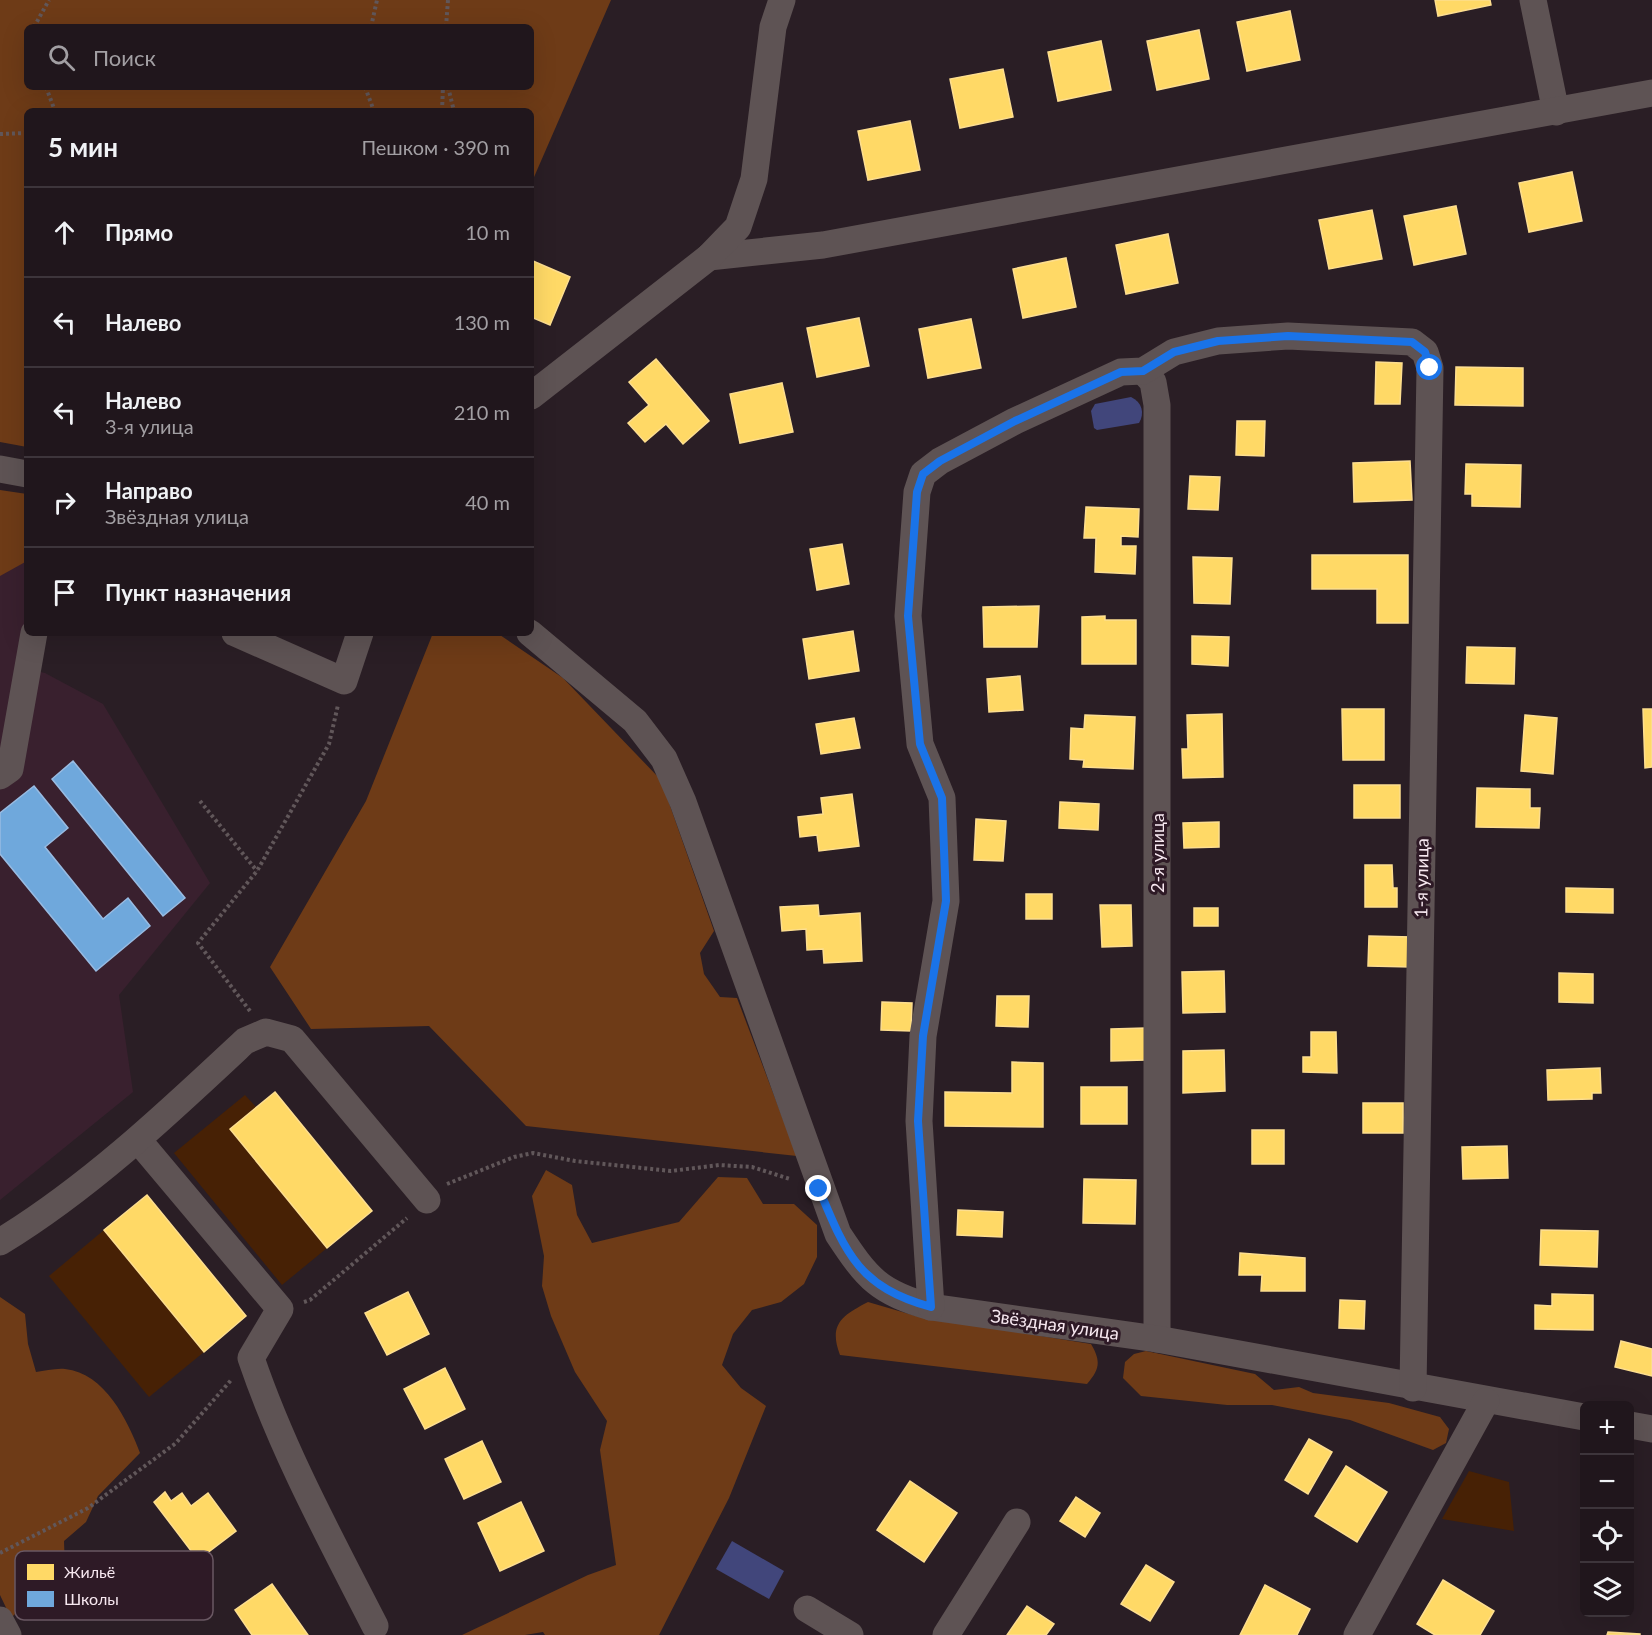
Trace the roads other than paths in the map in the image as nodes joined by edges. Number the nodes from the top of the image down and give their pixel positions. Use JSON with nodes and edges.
{"nodes":[{"id":1,"x":782,"y":0,"type":"edge"},
{"id":2,"x":1533,"y":0,"type":"edge"},
{"id":3,"x":1652,"y":93,"type":"edge"},
{"id":4,"x":1556,"y":112,"type":"junction"},
{"id":5,"x":709,"y":257,"type":"junction"},
{"id":6,"x":1143,"y":371,"type":"junction"},
{"id":7,"x":534,"y":394,"type":"edge"},
{"id":8,"x":0,"y":469,"type":"edge"},
{"id":9,"x":24,"y":473,"type":"edge"},
{"id":10,"x":33,"y":636,"type":"edge"},
{"id":11,"x":243,"y":636,"type":"edge"},
{"id":12,"x":359,"y":636,"type":"edge"},
{"id":13,"x":534,"y":636,"type":"edge"},
{"id":14,"x":0,"y":776,"type":"edge"},
{"id":15,"x":138,"y":1140,"type":"junction"},
{"id":16,"x":427,"y":1200,"type":"road end"},
{"id":17,"x":0,"y":1242,"type":"edge"},
{"id":18,"x":931,"y":1307,"type":"junction"},
{"id":19,"x":1156,"y":1339,"type":"junction"},
{"id":20,"x":1413,"y":1388,"type":"junction"},
{"id":21,"x":1486,"y":1401,"type":"junction"},
{"id":22,"x":1580,"y":1417,"type":"edge"},
{"id":23,"x":1634,"y":1426,"type":"edge"},
{"id":24,"x":1652,"y":1429,"type":"edge"},
{"id":25,"x":1017,"y":1522,"type":"dead end"},
{"id":26,"x":807,"y":1609,"type":"dead end"},
{"id":27,"x":0,"y":1620,"type":"edge"},
{"id":28,"x":375,"y":1626,"type":"dead end"},
{"id":29,"x":8,"y":1635,"type":"edge"},
{"id":30,"x":850,"y":1635,"type":"edge"},
{"id":31,"x":946,"y":1635,"type":"edge"},
{"id":32,"x":1357,"y":1635,"type":"edge"}],
"edges":[{"from":1,"to":5,"type":"street"},
{"from":2,"to":4,"type":"street"},
{"from":3,"to":4,"type":"street"},
{"from":4,"to":5,"type":"street"},
{"from":5,"to":7,"type":"street"},
{"from":6,"to":18,"type":"street"},
{"from":6,"to":19,"type":"street","name":"2-я улица"},
{"from":6,"to":20,"type":"street","name":"1-я улица"},
{"from":8,"to":9,"type":"street"},
{"from":10,"to":14,"type":"street"},
{"from":11,"to":12,"type":"street"},
{"from":13,"to":18,"type":"street","name":"Звёздная улица"},
{"from":15,"to":16,"type":"street"},
{"from":15,"to":17,"type":"street"},
{"from":15,"to":28,"type":"street"},
{"from":18,"to":19,"type":"street","name":"Звёздная улица"},
{"from":19,"to":20,"type":"street","name":"Звёздная улица"},
{"from":20,"to":21,"type":"street","name":"Звёздная улица"},
{"from":21,"to":22,"type":"street","name":"Звёздная улица"},
{"from":21,"to":32,"type":"street"},
{"from":23,"to":24,"type":"street"},
{"from":25,"to":31,"type":"street"},
{"from":26,"to":30,"type":"street"},
{"from":27,"to":29,"type":"street"}]}
